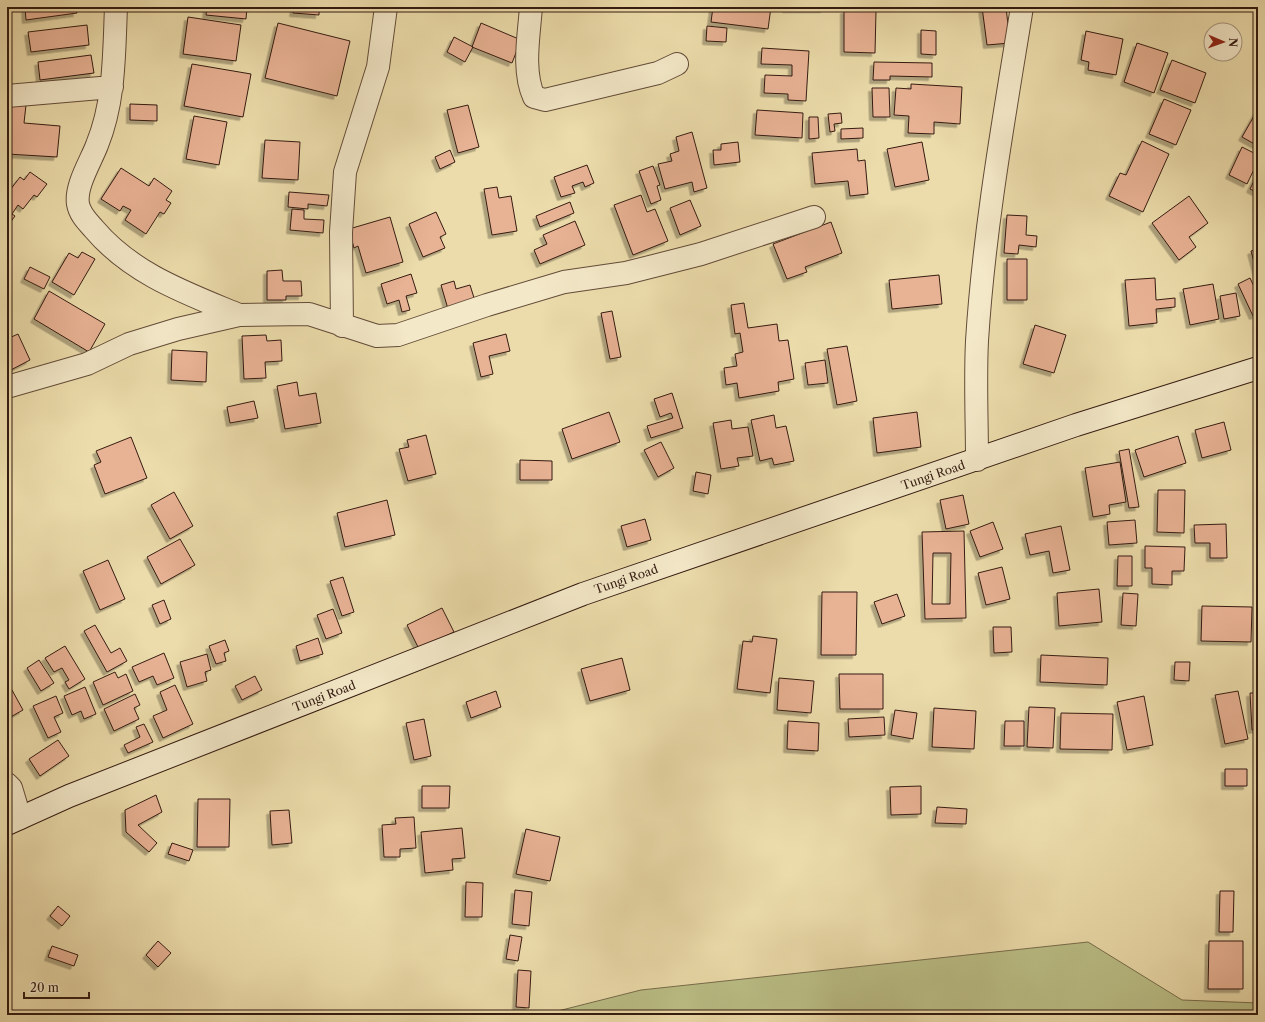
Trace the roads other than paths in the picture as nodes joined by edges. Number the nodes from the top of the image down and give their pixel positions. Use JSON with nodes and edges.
{"nodes":[{"id":1,"x":116,"y":7,"type":"edge"},
{"id":2,"x":386,"y":7,"type":"edge"},
{"id":3,"x":531,"y":7,"type":"edge"},
{"id":4,"x":1022,"y":7,"type":"edge"},
{"id":5,"x":677,"y":64,"type":"dead end"},
{"id":6,"x":112,"y":87,"type":"junction"},
{"id":7,"x":7,"y":96,"type":"edge"},
{"id":8,"x":814,"y":217,"type":"dead end"},
{"id":9,"x":239,"y":315,"type":"junction"},
{"id":10,"x":342,"y":326,"type":"junction"},
{"id":11,"x":1258,"y":368,"type":"edge"},
{"id":12,"x":7,"y":387,"type":"edge"},
{"id":13,"x":977,"y":460,"type":"junction"},
{"id":14,"x":7,"y":784,"type":"edge"},
{"id":15,"x":13,"y":821,"type":"edge"}],
"edges":[{"from":1,"to":6,"type":"street"},
{"from":2,"to":10,"type":"street"},
{"from":3,"to":5,"type":"street"},
{"from":4,"to":13,"type":"street"},
{"from":6,"to":7,"type":"street"},
{"from":6,"to":9,"type":"street"},
{"from":8,"to":10,"type":"street"},
{"from":9,"to":10,"type":"street"},
{"from":9,"to":12,"type":"street"},
{"from":11,"to":13,"type":"street","name":"Tungi Road"},
{"from":13,"to":15,"type":"street","name":"Tungi Road"},
{"from":14,"to":15,"type":"street"}]}
